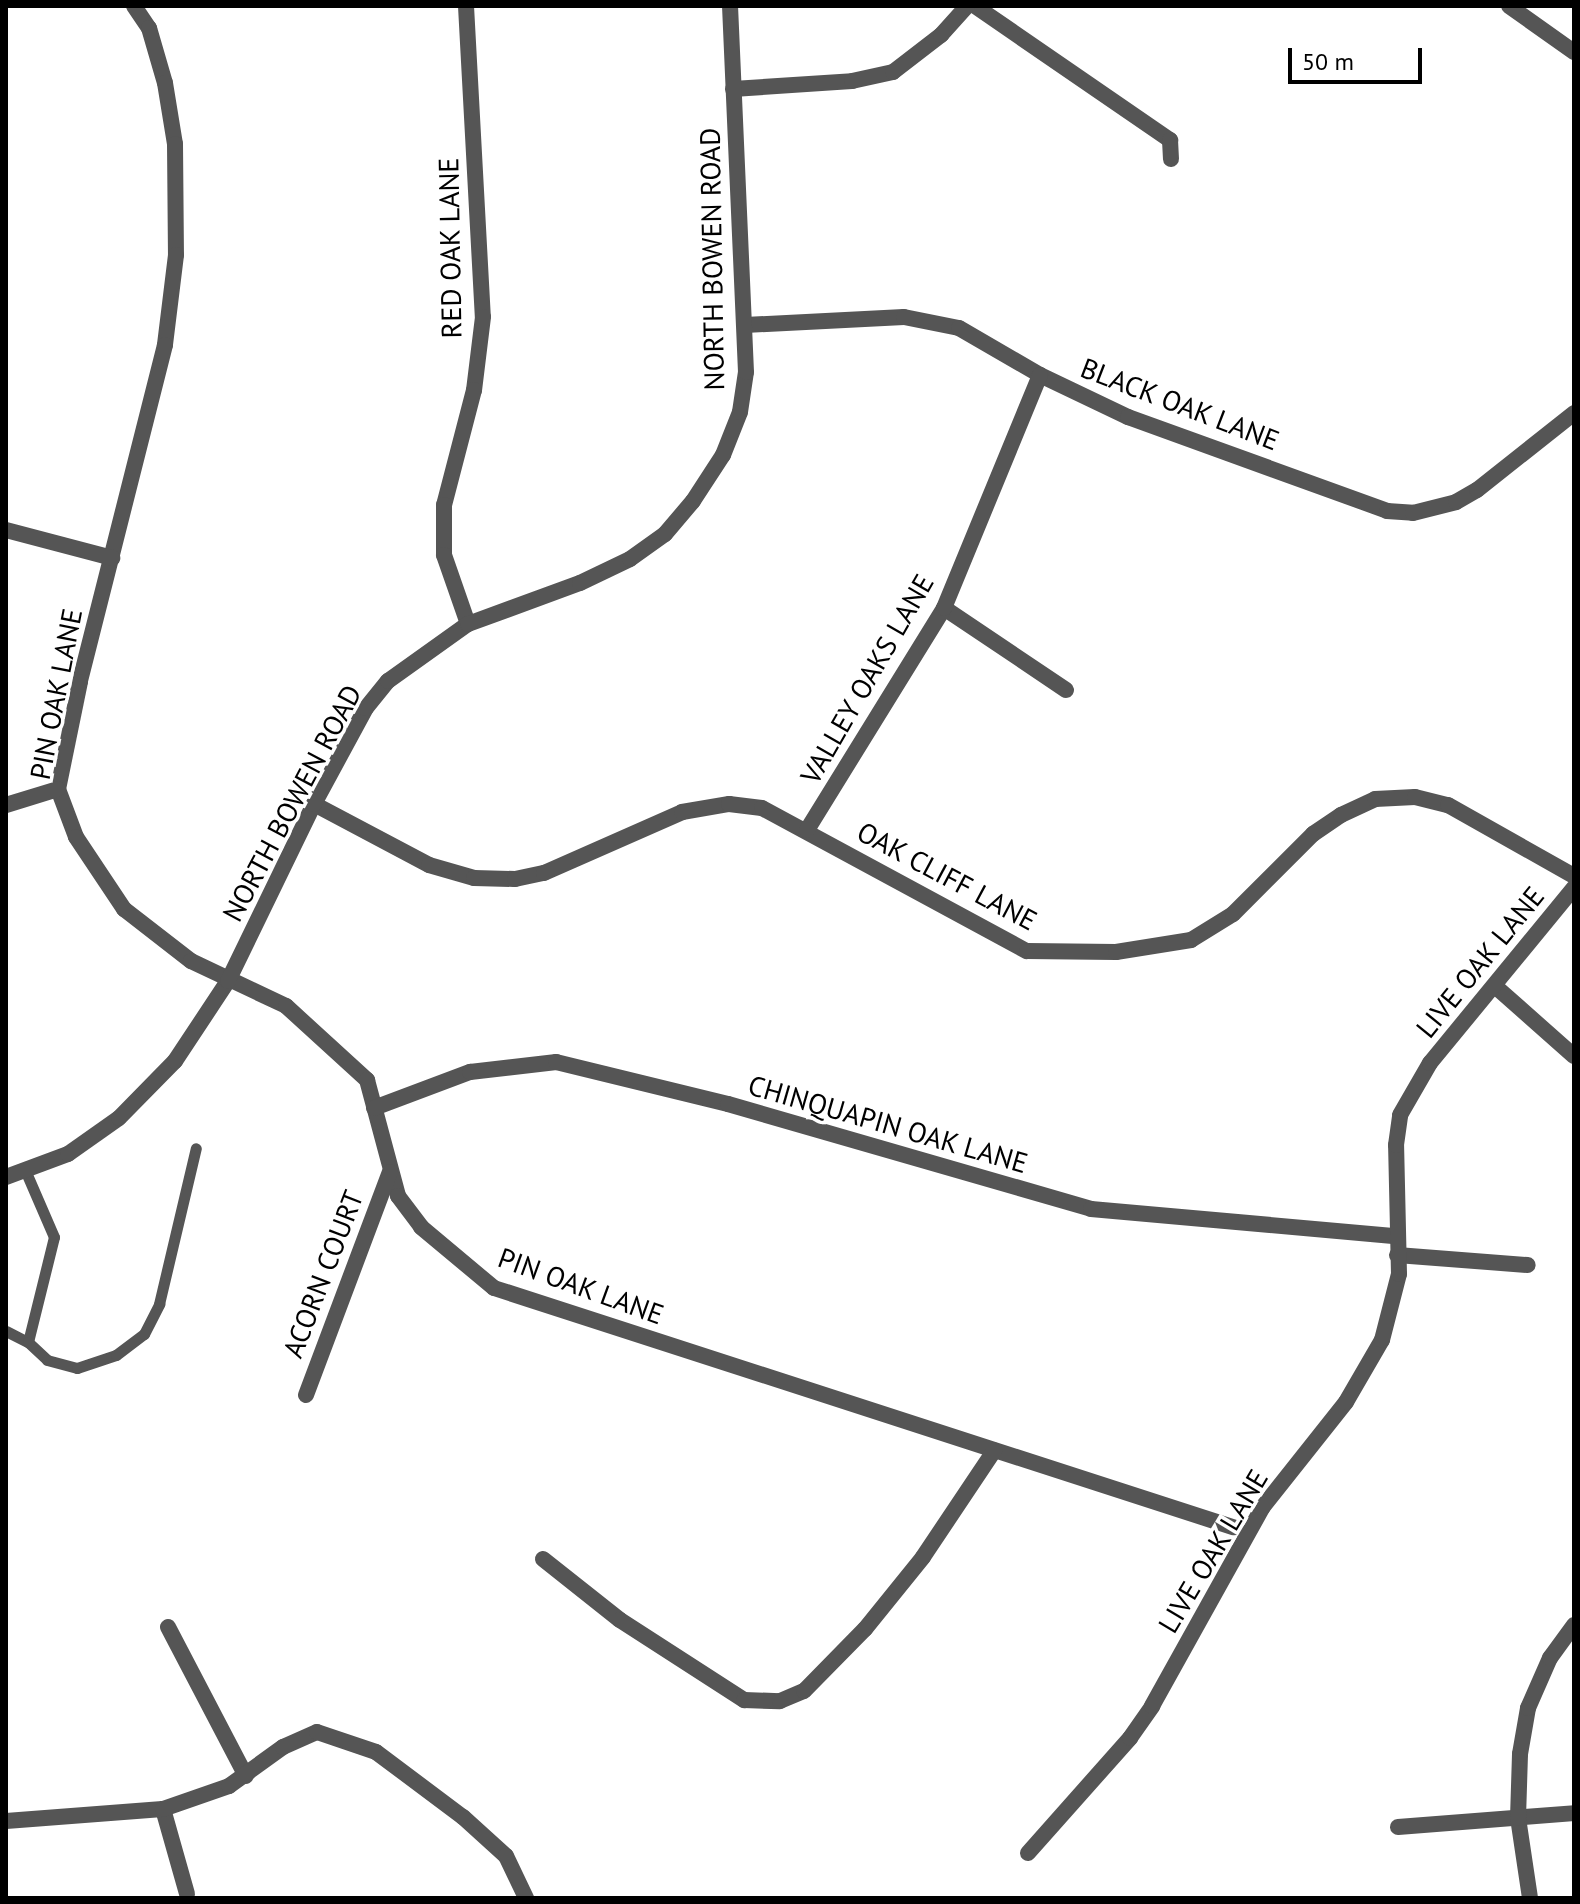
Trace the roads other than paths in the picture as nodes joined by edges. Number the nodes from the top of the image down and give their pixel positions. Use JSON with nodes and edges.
{"nodes":[{"id":1,"x":134,"y":6,"type":"edge"},
{"id":2,"x":466,"y":6,"type":"edge"},
{"id":3,"x":730,"y":6,"type":"edge"},
{"id":4,"x":967,"y":6,"type":"edge"},
{"id":5,"x":975,"y":6,"type":"edge"},
{"id":6,"x":1509,"y":6,"type":"edge"},
{"id":7,"x":1574,"y":52,"type":"edge"},
{"id":8,"x":733,"y":89,"type":"junction"},
{"id":9,"x":1171,"y":159,"type":"dead end"},
{"id":10,"x":745,"y":325,"type":"junction"},
{"id":11,"x":1040,"y":375,"type":"junction"},
{"id":12,"x":1574,"y":413,"type":"edge"},
{"id":13,"x":6,"y":530,"type":"edge"},
{"id":14,"x":112,"y":558,"type":"junction"},
{"id":15,"x":944,"y":608,"type":"junction"},
{"id":16,"x":468,"y":624,"type":"junction"},
{"id":17,"x":1066,"y":690,"type":"dead end"},
{"id":18,"x":58,"y":789,"type":"junction"},
{"id":19,"x":314,"y":804,"type":"junction"},
{"id":20,"x":6,"y":805,"type":"edge"},
{"id":21,"x":807,"y":830,"type":"junction"},
{"id":22,"x":1574,"y":876,"type":"edge"},
{"id":23,"x":1574,"y":888,"type":"edge"},
{"id":24,"x":228,"y":981,"type":"junction"},
{"id":25,"x":1496,"y":987,"type":"junction"},
{"id":26,"x":1574,"y":1056,"type":"edge"},
{"id":27,"x":374,"y":1108,"type":"junction"},
{"id":28,"x":196,"y":1148,"type":"dead end"},
{"id":29,"x":25,"y":1170,"type":"junction"},
{"id":30,"x":390,"y":1172,"type":"junction"},
{"id":31,"x":6,"y":1177,"type":"edge"},
{"id":32,"x":1396,"y":1236,"type":"junction"},
{"id":33,"x":1397,"y":1255,"type":"junction"},
{"id":34,"x":1528,"y":1265,"type":"dead end"},
{"id":35,"x":6,"y":1331,"type":"edge"},
{"id":36,"x":28,"y":1342,"type":"junction"},
{"id":37,"x":306,"y":1395,"type":"dead end"},
{"id":38,"x":994,"y":1451,"type":"junction"},
{"id":39,"x":1248,"y":1532,"type":"junction"},
{"id":40,"x":543,"y":1559,"type":"dead end"},
{"id":41,"x":1574,"y":1625,"type":"edge"},
{"id":42,"x":168,"y":1627,"type":"dead end"},
{"id":43,"x":246,"y":1776,"type":"junction"},
{"id":44,"x":163,"y":1809,"type":"junction"},
{"id":45,"x":1574,"y":1813,"type":"edge"},
{"id":46,"x":1518,"y":1818,"type":"junction"},
{"id":47,"x":6,"y":1821,"type":"edge"},
{"id":48,"x":1398,"y":1827,"type":"dead end"},
{"id":49,"x":1028,"y":1853,"type":"dead end"},
{"id":50,"x":187,"y":1894,"type":"dead end"},
{"id":51,"x":526,"y":1898,"type":"edge"},
{"id":52,"x":1530,"y":1898,"type":"edge"}],
"edges":[{"from":1,"to":14,"type":"street","name":"PIN OAK LANE"},
{"from":2,"to":16,"type":"street","name":"RED OAK LANE"},
{"from":3,"to":8,"type":"street","name":"NORTH BOWEN ROAD"},
{"from":4,"to":8,"type":"street"},
{"from":5,"to":9,"type":"street"},
{"from":6,"to":7,"type":"street"},
{"from":8,"to":10,"type":"street","name":"NORTH BOWEN ROAD"},
{"from":10,"to":11,"type":"street","name":"BLACK OAK LANE"},
{"from":10,"to":16,"type":"street","name":"NORTH BOWEN ROAD"},
{"from":11,"to":12,"type":"street","name":"BLACK OAK LANE"},
{"from":11,"to":15,"type":"street","name":"VALLEY OAKS LANE"},
{"from":13,"to":14,"type":"street"},
{"from":14,"to":18,"type":"street","name":"PIN OAK LANE"},
{"from":15,"to":17,"type":"street"},
{"from":15,"to":21,"type":"street","name":"VALLEY OAKS LANE"},
{"from":16,"to":19,"type":"street","name":"NORTH BOWEN ROAD"},
{"from":18,"to":20,"type":"street"},
{"from":18,"to":24,"type":"street","name":"PIN OAK LANE"},
{"from":19,"to":21,"type":"street","name":"OAK CLIFF LANE"},
{"from":19,"to":24,"type":"street","name":"NORTH BOWEN ROAD"},
{"from":21,"to":22,"type":"street","name":"OAK CLIFF LANE"},
{"from":23,"to":25,"type":"street","name":"LIVE OAK LANE"},
{"from":24,"to":27,"type":"street","name":"PIN OAK LANE"},
{"from":24,"to":29,"type":"street","name":"NORTH BOWEN ROAD"},
{"from":25,"to":26,"type":"street"},
{"from":25,"to":32,"type":"street","name":"LIVE OAK LANE"},
{"from":27,"to":30,"type":"street","name":"PIN OAK LANE"},
{"from":27,"to":32,"type":"street","name":"CHINQUAPIN OAK LANE"},
{"from":28,"to":36,"type":"lane"},
{"from":29,"to":31,"type":"street","name":"NORTH BOWEN ROAD"},
{"from":29,"to":36,"type":"lane"},
{"from":30,"to":37,"type":"street","name":"ACORN COURT"},
{"from":30,"to":38,"type":"street","name":"PIN OAK LANE"},
{"from":32,"to":33,"type":"street","name":"LIVE OAK LANE"},
{"from":33,"to":34,"type":"street"},
{"from":33,"to":39,"type":"street","name":"LIVE OAK LANE"},
{"from":35,"to":36,"type":"lane"},
{"from":38,"to":39,"type":"street","name":"PIN OAK LANE"},
{"from":38,"to":40,"type":"street"},
{"from":39,"to":49,"type":"street","name":"LIVE OAK LANE"},
{"from":41,"to":46,"type":"street"},
{"from":42,"to":43,"type":"street"},
{"from":43,"to":44,"type":"street"},
{"from":43,"to":51,"type":"street"},
{"from":44,"to":47,"type":"street"},
{"from":44,"to":50,"type":"street"},
{"from":45,"to":46,"type":"street"},
{"from":46,"to":48,"type":"street"},
{"from":46,"to":52,"type":"street"}]}
